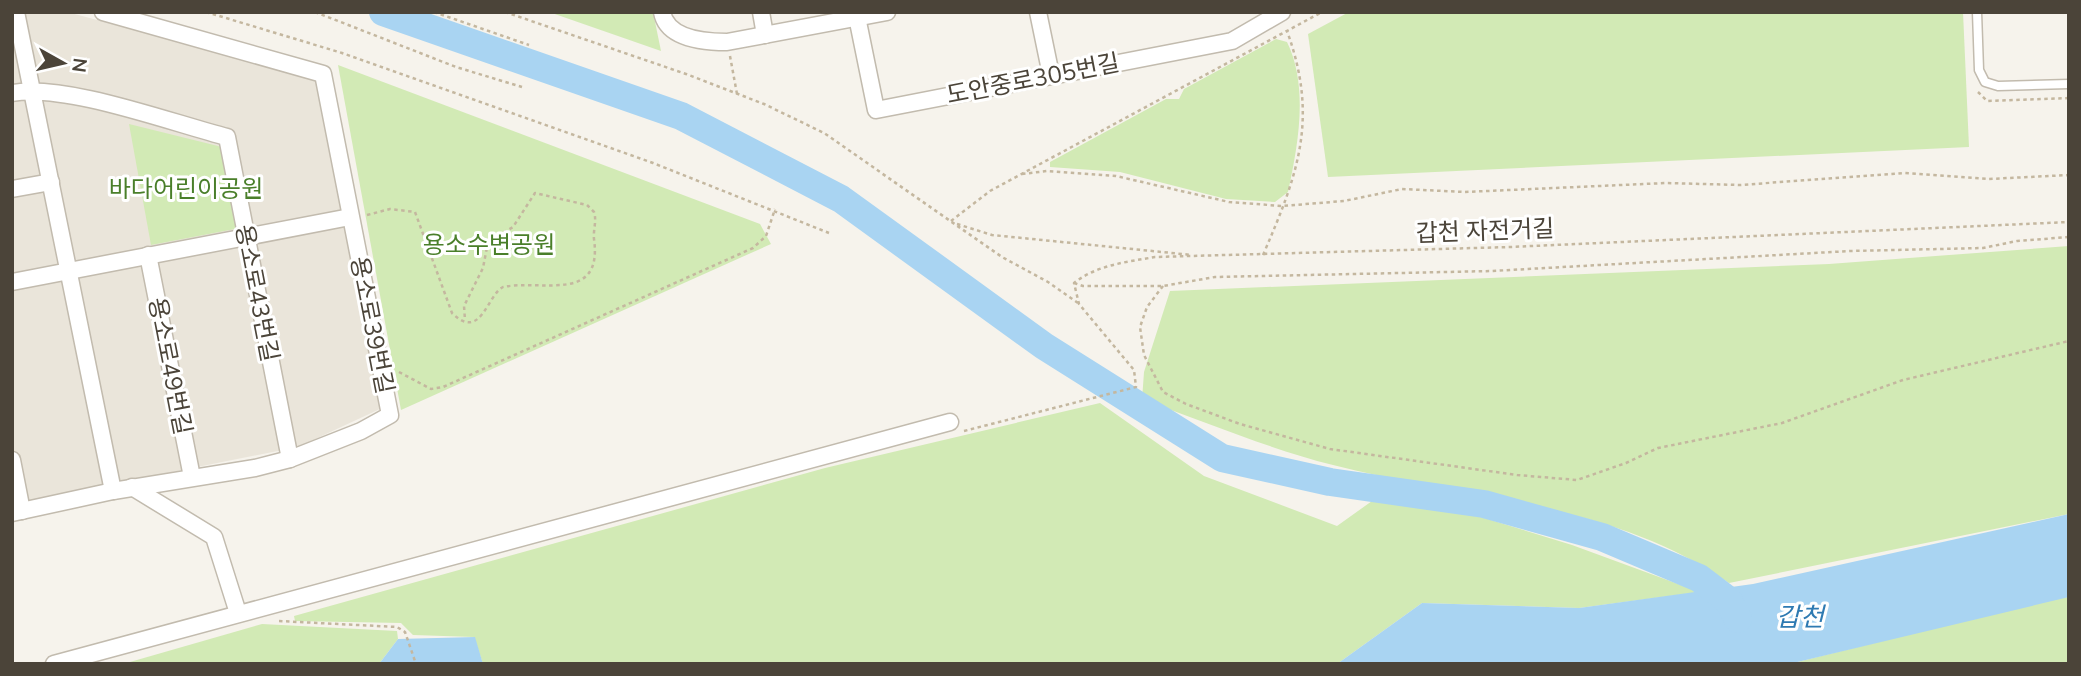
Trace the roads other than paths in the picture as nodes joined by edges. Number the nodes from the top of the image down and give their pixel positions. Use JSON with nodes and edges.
{"nodes":[{"id":1,"x":16,"y":12,"type":"edge"},
{"id":2,"x":103,"y":12,"type":"edge"},
{"id":3,"x":662,"y":12,"type":"edge"},
{"id":4,"x":761,"y":12,"type":"edge"},
{"id":5,"x":887,"y":12,"type":"edge"},
{"id":6,"x":1038,"y":12,"type":"edge"},
{"id":7,"x":1282,"y":12,"type":"edge"},
{"id":8,"x":1977,"y":12,"type":"edge"},
{"id":9,"x":857,"y":15,"type":"edge"},
{"id":10,"x":765,"y":36,"type":"junction"},
{"id":11,"x":1051,"y":75,"type":"junction"},
{"id":12,"x":2069,"y":84,"type":"edge"},
{"id":13,"x":32,"y":89,"type":"junction"},
{"id":14,"x":12,"y":93,"type":"edge"},
{"id":15,"x":51,"y":182,"type":"junction"},
{"id":16,"x":12,"y":189,"type":"edge"},
{"id":17,"x":358,"y":216,"type":"junction"},
{"id":18,"x":246,"y":236,"type":"junction"},
{"id":19,"x":148,"y":255,"type":"junction"},
{"id":20,"x":68,"y":271,"type":"junction"},
{"id":21,"x":12,"y":282,"type":"edge"},
{"id":22,"x":950,"y":422,"type":"dead end"},
{"id":23,"x":290,"y":459,"type":"junction"},
{"id":24,"x":12,"y":460,"type":"edge"},
{"id":25,"x":192,"y":477,"type":"junction"},
{"id":26,"x":132,"y":487,"type":"junction"},
{"id":27,"x":113,"y":491,"type":"junction"},
{"id":28,"x":17,"y":512,"type":"edge"},
{"id":29,"x":238,"y":612,"type":"junction"},
{"id":30,"x":54,"y":664,"type":"edge"}],
"edges":[{"from":1,"to":13,"type":"street"},
{"from":2,"to":17,"type":"street","name":"용소로39번길"},
{"from":3,"to":10,"type":"street"},
{"from":4,"to":10,"type":"street"},
{"from":5,"to":9,"type":"street"},
{"from":6,"to":11,"type":"street"},
{"from":7,"to":11,"type":"street","name":"도안중로305번길"},
{"from":8,"to":12,"type":"lane"},
{"from":9,"to":10,"type":"street"},
{"from":9,"to":11,"type":"street","name":"도안중로305번길"},
{"from":13,"to":14,"type":"street","name":"용소로43번길"},
{"from":13,"to":15,"type":"street"},
{"from":13,"to":18,"type":"street","name":"용소로43번길"},
{"from":15,"to":16,"type":"street"},
{"from":15,"to":20,"type":"street"},
{"from":17,"to":18,"type":"street"},
{"from":17,"to":23,"type":"street","name":"용소로39번길"},
{"from":18,"to":19,"type":"street"},
{"from":18,"to":23,"type":"street","name":"용소로43번길"},
{"from":19,"to":20,"type":"street"},
{"from":19,"to":25,"type":"street","name":"용소로49번길"},
{"from":20,"to":21,"type":"street"},
{"from":20,"to":27,"type":"street"},
{"from":22,"to":29,"type":"street"},
{"from":23,"to":25,"type":"street","name":"용소로39번길"},
{"from":24,"to":28,"type":"street"},
{"from":25,"to":26,"type":"street","name":"용소로39번길"},
{"from":26,"to":27,"type":"street","name":"용소로39번길"},
{"from":26,"to":29,"type":"street"},
{"from":27,"to":28,"type":"street","name":"용소로39번길"},
{"from":29,"to":30,"type":"street"}]}
